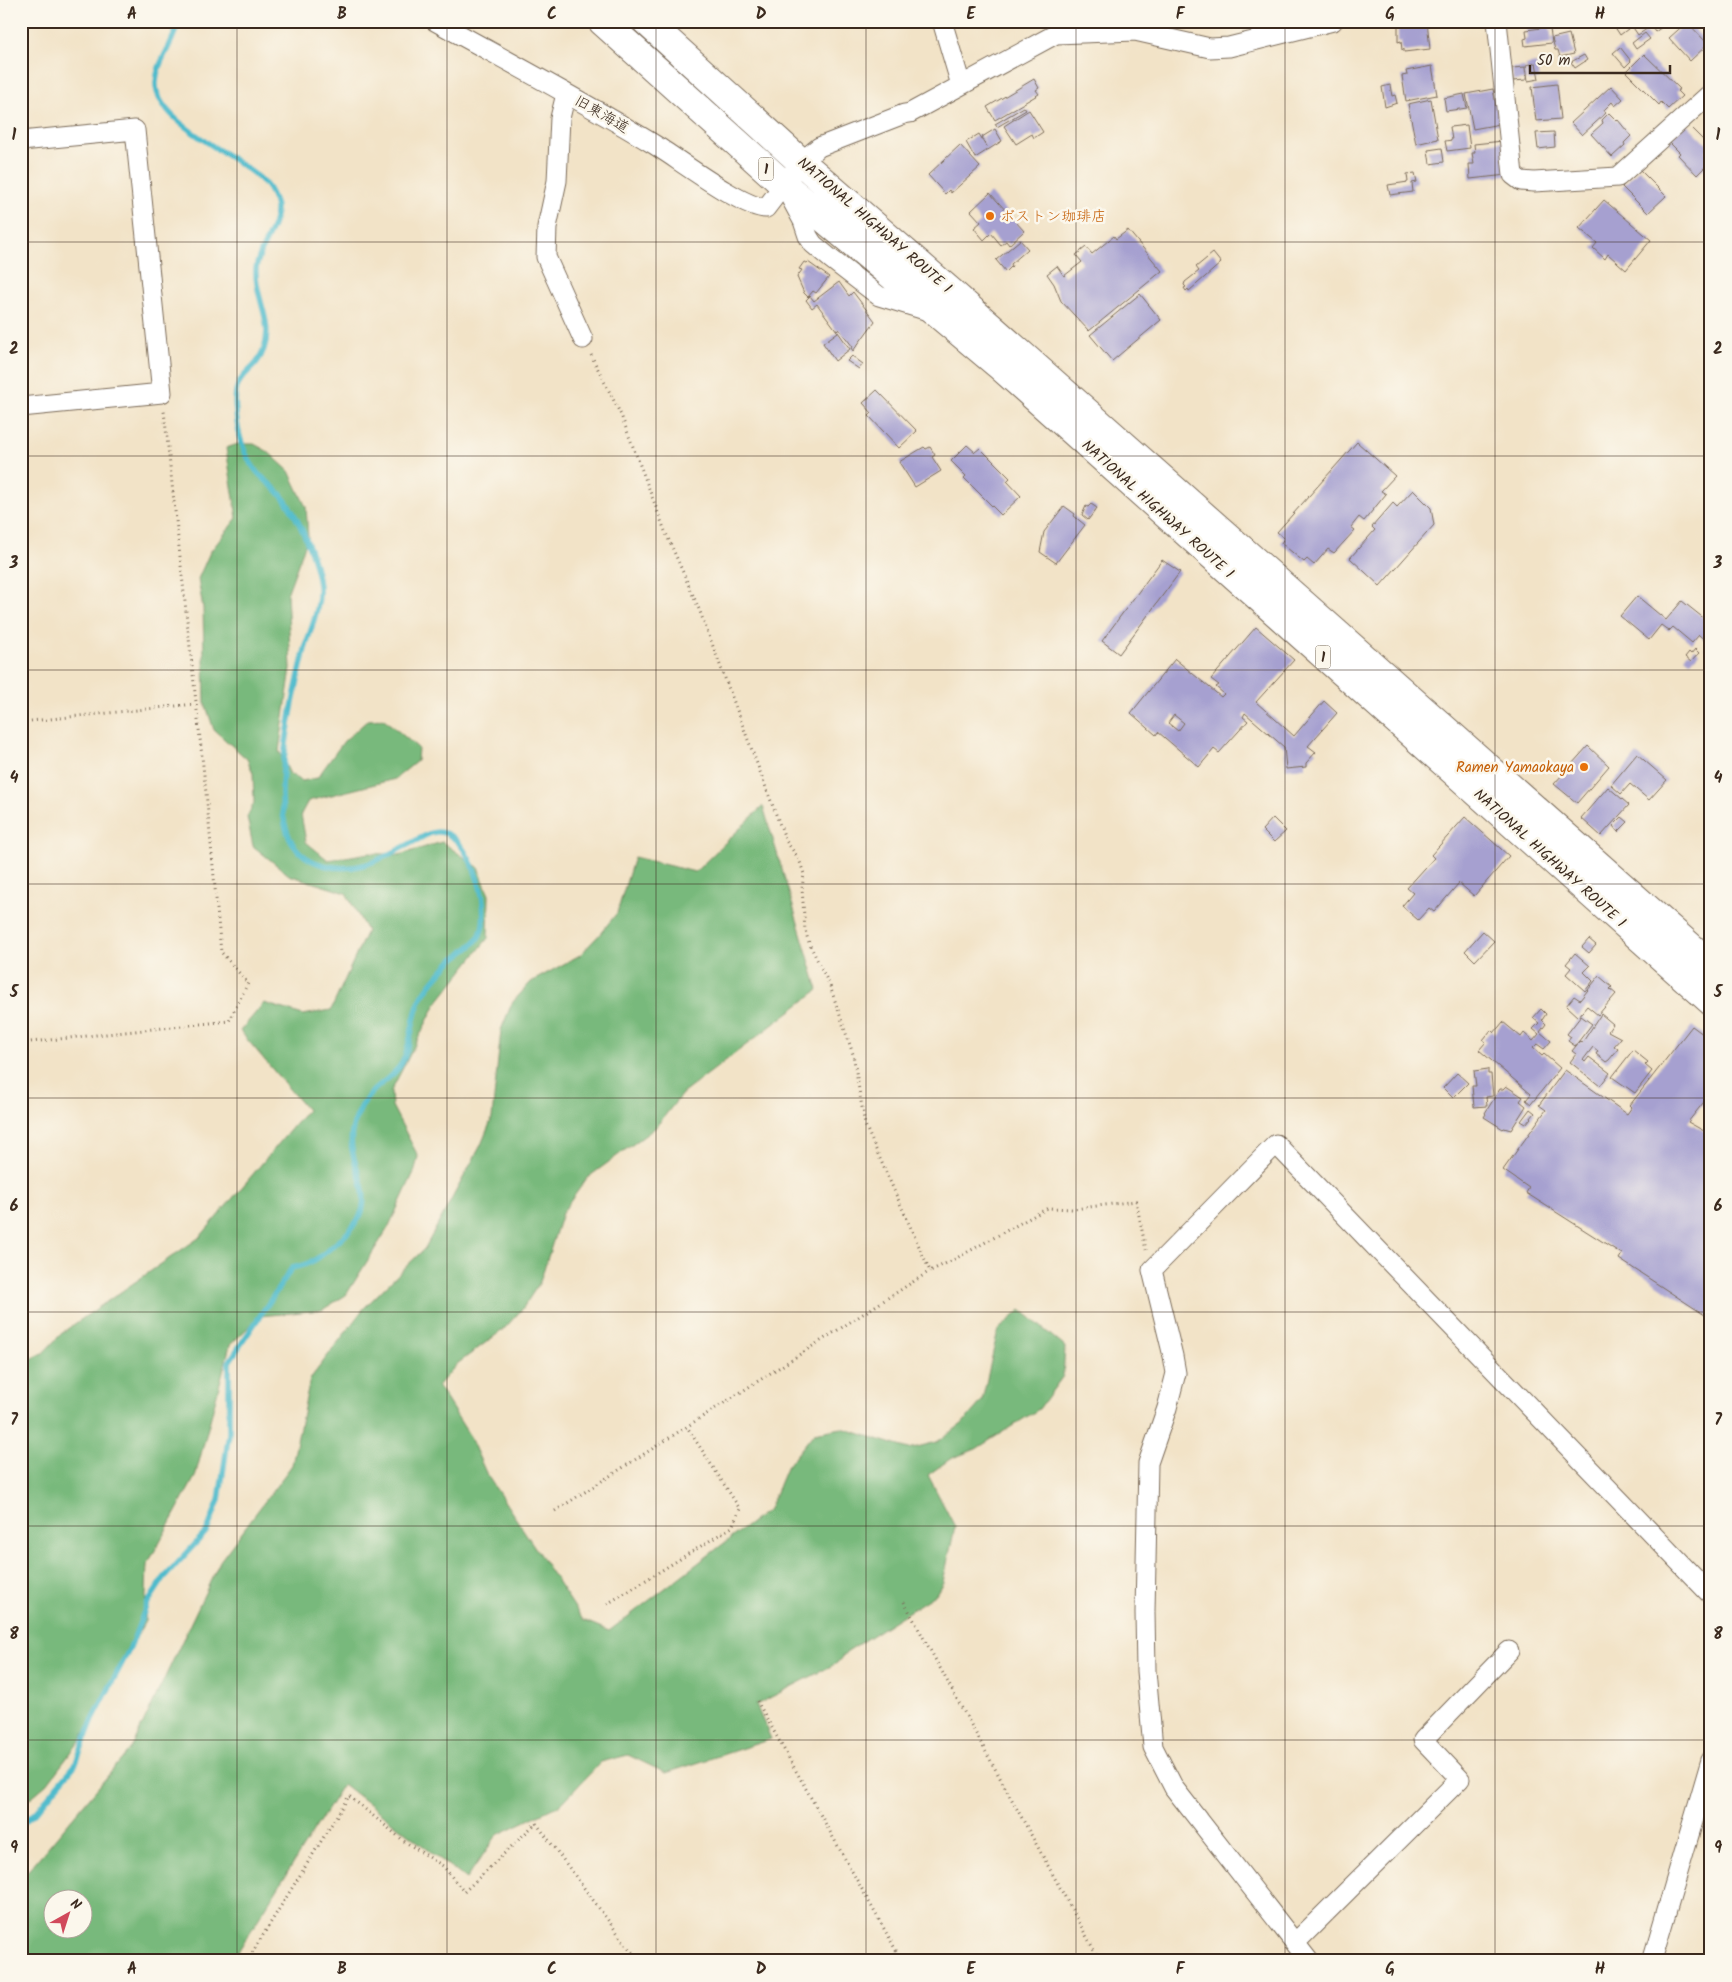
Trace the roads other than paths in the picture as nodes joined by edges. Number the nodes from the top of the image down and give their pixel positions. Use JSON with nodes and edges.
{"nodes":[{"id":1,"x":436,"y":21,"type":"edge"},
{"id":2,"x":602,"y":21,"type":"edge"},
{"id":3,"x":646,"y":21,"type":"edge"},
{"id":4,"x":942,"y":21,"type":"edge"},
{"id":5,"x":1333,"y":21,"type":"edge"},
{"id":6,"x":1496,"y":21,"type":"edge"},
{"id":7,"x":961,"y":86,"type":"junction"},
{"id":8,"x":1711,"y":93,"type":"edge"},
{"id":9,"x":566,"y":94,"type":"junction"},
{"id":10,"x":21,"y":141,"type":"edge"},
{"id":11,"x":802,"y":162,"type":"junction"},
{"id":12,"x":783,"y":184,"type":"junction"},
{"id":13,"x":934,"y":313,"type":"junction"},
{"id":14,"x":583,"y":339,"type":"road end"},
{"id":15,"x":21,"y":407,"type":"edge"},
{"id":16,"x":1264,"y":588,"type":"junction"},
{"id":17,"x":1601,"y":886,"type":"junction"},
{"id":18,"x":1711,"y":965,"type":"edge"},
{"id":19,"x":1711,"y":1001,"type":"edge"},
{"id":20,"x":1711,"y":1594,"type":"edge"},
{"id":21,"x":1510,"y":1651,"type":"dead end"},
{"id":22,"x":1711,"y":1760,"type":"edge"},
{"id":23,"x":1295,"y":1943,"type":"junction"},
{"id":24,"x":1657,"y":1958,"type":"edge"},
{"id":25,"x":1309,"y":1961,"type":"edge"}],
"edges":[{"from":1,"to":9,"type":"street","name":"旧東海道"},
{"from":2,"to":12,"type":"highway","name":"NATIONAL HIGHWAY ROUTE 1","number":"1"},
{"from":3,"to":11,"type":"highway","name":"NATIONAL HIGHWAY ROUTE 1","number":"1"},
{"from":4,"to":7,"type":"street"},
{"from":5,"to":7,"type":"street"},
{"from":6,"to":8,"type":"street"},
{"from":7,"to":11,"type":"street"},
{"from":9,"to":12,"type":"street","name":"旧東海道"},
{"from":9,"to":14,"type":"street"},
{"from":10,"to":15,"type":"street"},
{"from":11,"to":12,"type":"street"},
{"from":11,"to":16,"type":"highway","name":"NATIONAL HIGHWAY ROUTE 1","number":"1"},
{"from":12,"to":13,"type":"highway","name":"NATIONAL HIGHWAY ROUTE 1","number":"1"},
{"from":12,"to":13,"type":"street"},
{"from":13,"to":16,"type":"highway","name":"NATIONAL HIGHWAY ROUTE 1","number":"1"},
{"from":16,"to":17,"type":"highway","name":"NATIONAL HIGHWAY ROUTE 1","number":"1"},
{"from":17,"to":18,"type":"highway","name":"NATIONAL HIGHWAY ROUTE 1","number":"1"},
{"from":17,"to":19,"type":"highway","name":"NATIONAL HIGHWAY ROUTE 1","number":"1"},
{"from":20,"to":23,"type":"street"},
{"from":21,"to":23,"type":"street"},
{"from":22,"to":24,"type":"street"},
{"from":23,"to":25,"type":"street"}]}
